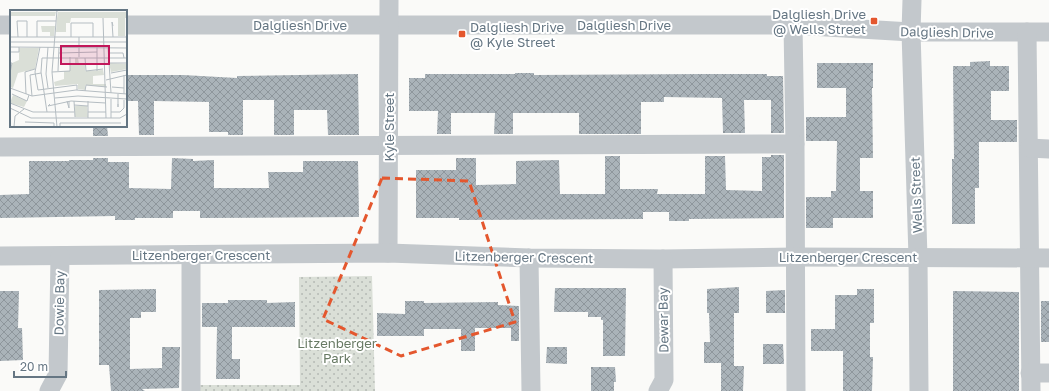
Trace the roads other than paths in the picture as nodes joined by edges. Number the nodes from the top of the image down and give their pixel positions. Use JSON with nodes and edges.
{"nodes":[{"id":1,"x":389,"y":0,"type":"edge"},
{"id":2,"x":912,"y":0,"type":"edge"},
{"id":3,"x":10,"y":25,"type":"edge"},
{"id":4,"x":127,"y":25,"type":"edge"},
{"id":5,"x":389,"y":25,"type":"junction"},
{"id":6,"x":0,"y":26,"type":"edge"},
{"id":7,"x":793,"y":26,"type":"junction"},
{"id":8,"x":911,"y":32,"type":"junction"},
{"id":9,"x":1028,"y":32,"type":"junction"},
{"id":10,"x":1049,"y":32,"type":"edge"},
{"id":11,"x":795,"y":144,"type":"junction"},
{"id":12,"x":389,"y":146,"type":"junction"},
{"id":13,"x":0,"y":147,"type":"edge"},
{"id":14,"x":1030,"y":148,"type":"junction"},
{"id":15,"x":1049,"y":149,"type":"edge"},
{"id":16,"x":388,"y":253,"type":"junction"},
{"id":17,"x":191,"y":255,"type":"junction"},
{"id":18,"x":0,"y":256,"type":"edge"},
{"id":19,"x":60,"y":256,"type":"junction"},
{"id":20,"x":795,"y":257,"type":"junction"},
{"id":21,"x":918,"y":257,"type":"junction"},
{"id":22,"x":529,"y":258,"type":"junction"},
{"id":23,"x":1030,"y":258,"type":"junction"},
{"id":24,"x":1049,"y":258,"type":"edge"},
{"id":25,"x":663,"y":259,"type":"junction"},
{"id":26,"x":58,"y":374,"type":"junction"},
{"id":27,"x":1049,"y":374,"type":"edge"},
{"id":28,"x":1030,"y":382,"type":"edge"},
{"id":29,"x":664,"y":387,"type":"edge"},
{"id":30,"x":49,"y":391,"type":"edge"},
{"id":31,"x":66,"y":391,"type":"edge"},
{"id":32,"x":191,"y":391,"type":"edge"},
{"id":33,"x":531,"y":391,"type":"edge"},
{"id":34,"x":796,"y":391,"type":"edge"},
{"id":35,"x":919,"y":391,"type":"edge"}],
"edges":[{"from":1,"to":5,"type":"street","name":"Kyle Street"},
{"from":2,"to":8,"type":"street","name":"Wells Street"},
{"from":3,"to":6,"type":"street"},
{"from":4,"to":5,"type":"street","name":"Dalgliesh Drive"},
{"from":5,"to":7,"type":"street","name":"Dalgliesh Drive"},
{"from":5,"to":12,"type":"street","name":"Kyle Street"},
{"from":7,"to":8,"type":"street","name":"Dalgliesh Drive"},
{"from":7,"to":11,"type":"street"},
{"from":8,"to":9,"type":"street","name":"Dalgliesh Drive"},
{"from":8,"to":21,"type":"street","name":"Wells Street"},
{"from":9,"to":10,"type":"street","name":"Dalgliesh Drive"},
{"from":9,"to":14,"type":"street"},
{"from":11,"to":12,"type":"street"},
{"from":11,"to":20,"type":"street"},
{"from":12,"to":13,"type":"street"},
{"from":12,"to":16,"type":"street","name":"Kyle Street"},
{"from":14,"to":15,"type":"street"},
{"from":14,"to":23,"type":"street"},
{"from":16,"to":17,"type":"street","name":"Litzenberger Crescent"},
{"from":16,"to":22,"type":"street","name":"Litzenberger Crescent"},
{"from":17,"to":19,"type":"street","name":"Litzenberger Crescent"},
{"from":17,"to":32,"type":"street"},
{"from":18,"to":19,"type":"street","name":"Litzenberger Crescent"},
{"from":19,"to":26,"type":"street","name":"Dowie Bay"},
{"from":20,"to":21,"type":"street","name":"Litzenberger Crescent"},
{"from":20,"to":25,"type":"street","name":"Litzenberger Crescent"},
{"from":20,"to":34,"type":"street"},
{"from":21,"to":23,"type":"street","name":"Litzenberger Crescent"},
{"from":21,"to":35,"type":"street","name":"Wells Street"},
{"from":22,"to":25,"type":"street","name":"Litzenberger Crescent"},
{"from":22,"to":33,"type":"street"},
{"from":23,"to":24,"type":"street","name":"Litzenberger Crescent"},
{"from":23,"to":28,"type":"street"},
{"from":25,"to":29,"type":"street","name":"Dewar Bay"},
{"from":26,"to":30,"type":"street","name":"Dowie Bay"},
{"from":26,"to":31,"type":"street","name":"Dowie Bay"},
{"from":27,"to":28,"type":"street"}]}
